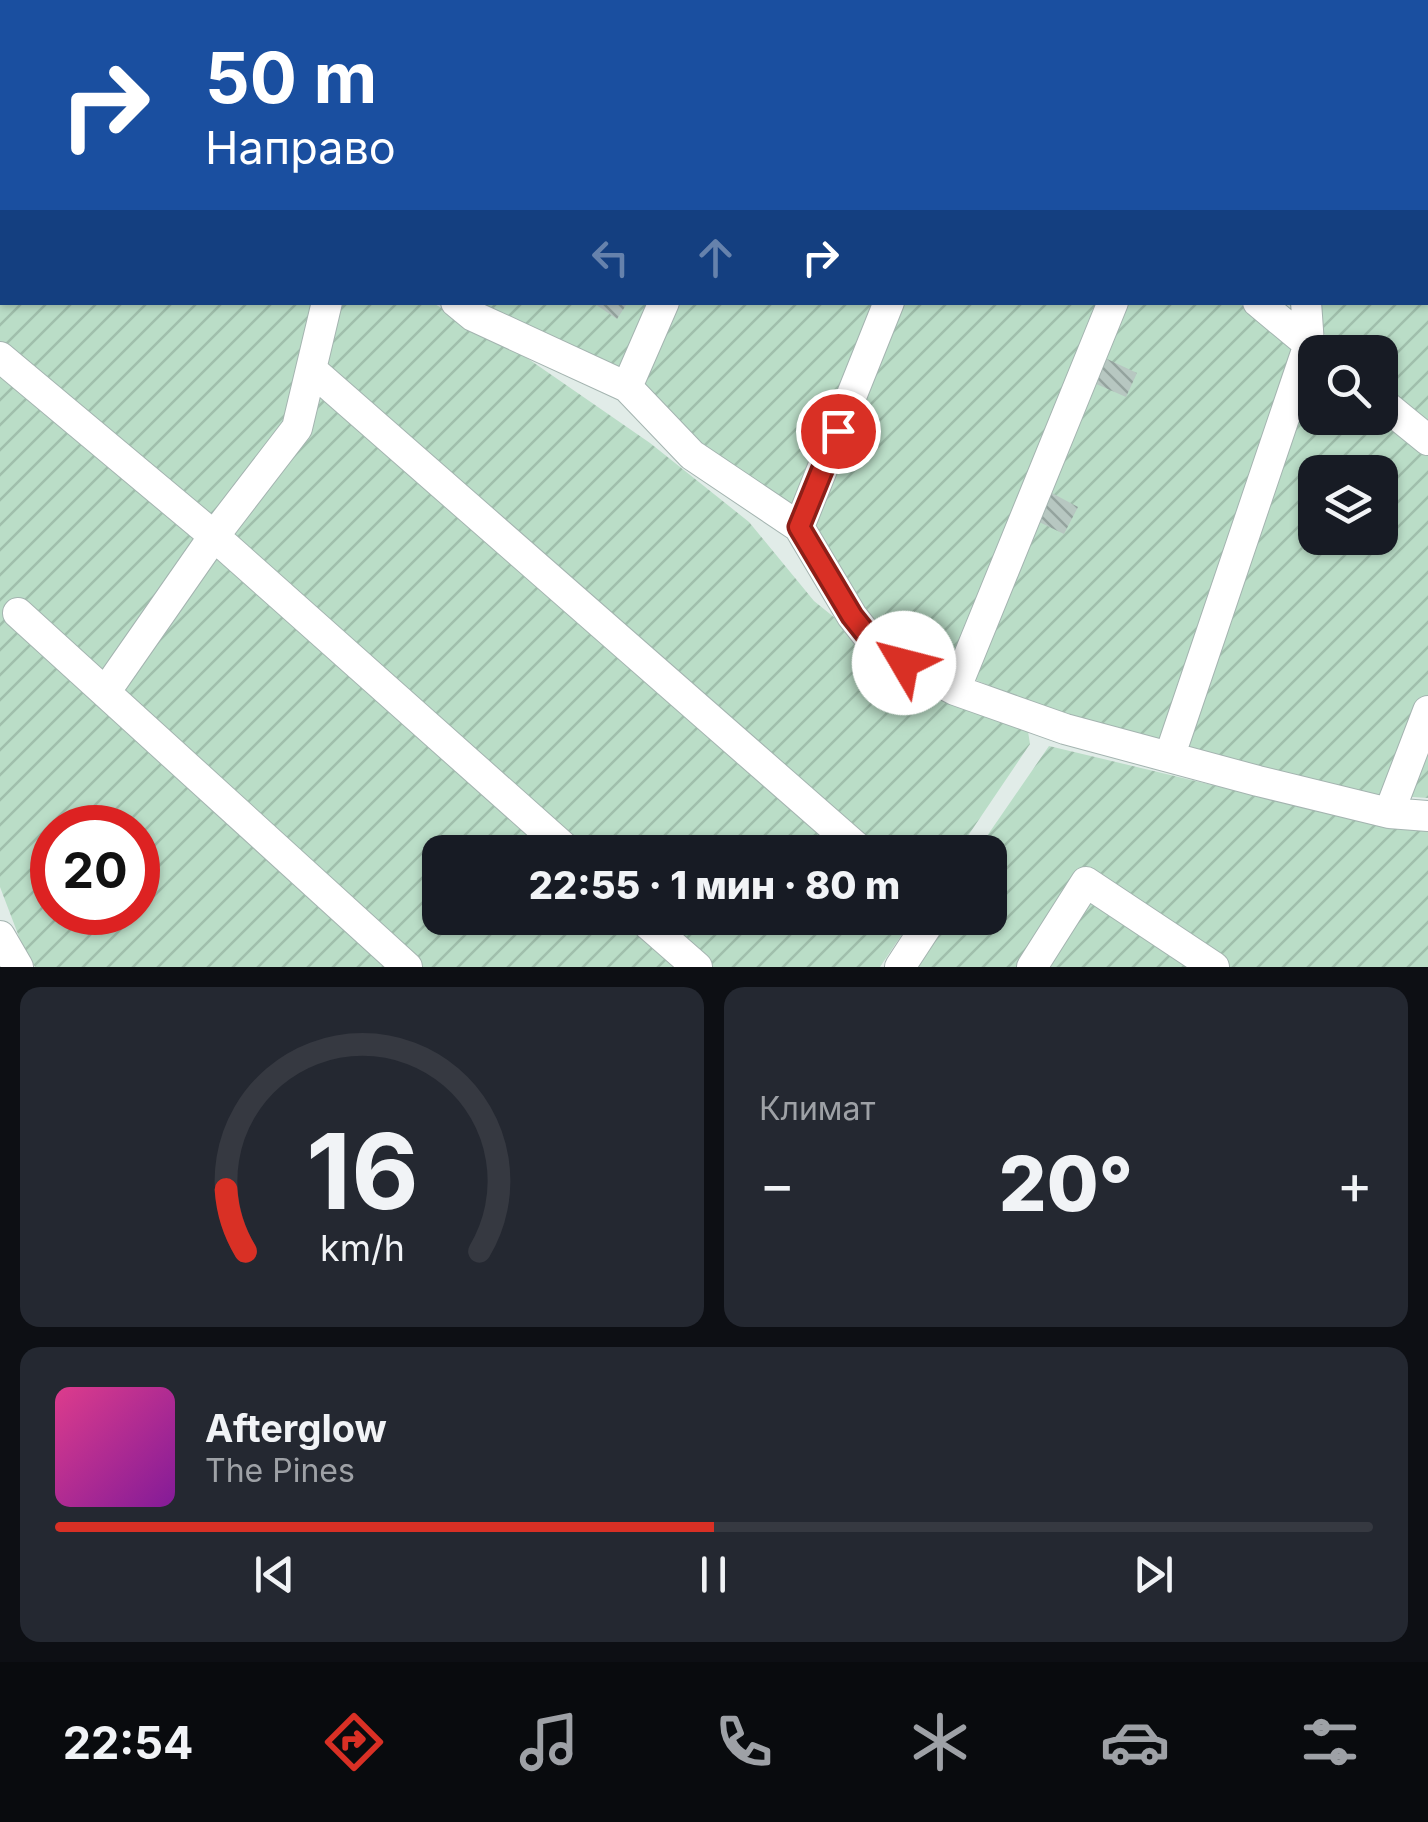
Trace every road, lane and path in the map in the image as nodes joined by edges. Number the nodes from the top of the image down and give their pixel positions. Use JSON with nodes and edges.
{"nodes":[{"id":1,"x":326,"y":305,"type":"edge"},
{"id":2,"x":460,"y":305,"type":"edge"},
{"id":3,"x":663,"y":305,"type":"edge"},
{"id":4,"x":888,"y":305,"type":"edge"},
{"id":5,"x":1112,"y":305,"type":"edge"},
{"id":6,"x":1262,"y":305,"type":"edge"},
{"id":7,"x":1307,"y":305,"type":"edge"},
{"id":8,"x":1298,"y":335,"type":"edge"},
{"id":9,"x":1312,"y":335,"type":"edge"},
{"id":10,"x":0,"y":357,"type":"edge"},
{"id":11,"x":313,"y":371,"type":"junction"},
{"id":12,"x":627,"y":387,"type":"junction"},
{"id":13,"x":1298,"y":393,"type":"edge"},
{"id":14,"x":1398,"y":416,"type":"edge"},
{"id":15,"x":1428,"y":440,"type":"edge"},
{"id":16,"x":799,"y":527,"type":"junction"},
{"id":17,"x":214,"y":536,"type":"junction"},
{"id":18,"x":18,"y":614,"type":"dead end"},
{"id":19,"x":956,"y":690,"type":"junction"},
{"id":20,"x":106,"y":691,"type":"junction"},
{"id":21,"x":1428,"y":711,"type":"edge"},
{"id":22,"x":1170,"y":755,"type":"junction"},
{"id":23,"x":1389,"y":812,"type":"junction"},
{"id":24,"x":1428,"y":816,"type":"edge"},
{"id":25,"x":549,"y":835,"type":"edge"},
{"id":26,"x":843,"y":835,"type":"edge"},
{"id":27,"x":660,"y":935,"type":"edge"},
{"id":28,"x":921,"y":935,"type":"edge"},
{"id":29,"x":0,"y":936,"type":"edge"},
{"id":30,"x":18,"y":967,"type":"edge"},
{"id":31,"x":408,"y":967,"type":"edge"},
{"id":32,"x":697,"y":967,"type":"edge"},
{"id":33,"x":900,"y":967,"type":"edge"},
{"id":34,"x":1032,"y":967,"type":"edge"},
{"id":35,"x":1214,"y":967,"type":"edge"}],
"edges":[{"from":1,"to":11,"type":"street"},
{"from":2,"to":12,"type":"street"},
{"from":3,"to":12,"type":"street"},
{"from":4,"to":16,"type":"street"},
{"from":5,"to":19,"type":"street"},
{"from":6,"to":8,"type":"street"},
{"from":7,"to":9,"type":"street"},
{"from":10,"to":17,"type":"street"},
{"from":11,"to":17,"type":"street"},
{"from":11,"to":26,"type":"street"},
{"from":12,"to":16,"type":"street"},
{"from":13,"to":22,"type":"street"},
{"from":14,"to":15,"type":"street"},
{"from":16,"to":19,"type":"street"},
{"from":17,"to":20,"type":"street"},
{"from":17,"to":25,"type":"street"},
{"from":18,"to":20,"type":"street"},
{"from":19,"to":22,"type":"street"},
{"from":20,"to":31,"type":"street"},
{"from":21,"to":23,"type":"street"},
{"from":22,"to":23,"type":"street"},
{"from":23,"to":24,"type":"street"},
{"from":27,"to":32,"type":"street"},
{"from":28,"to":33,"type":"street"},
{"from":29,"to":30,"type":"street"},
{"from":34,"to":35,"type":"street"}]}
